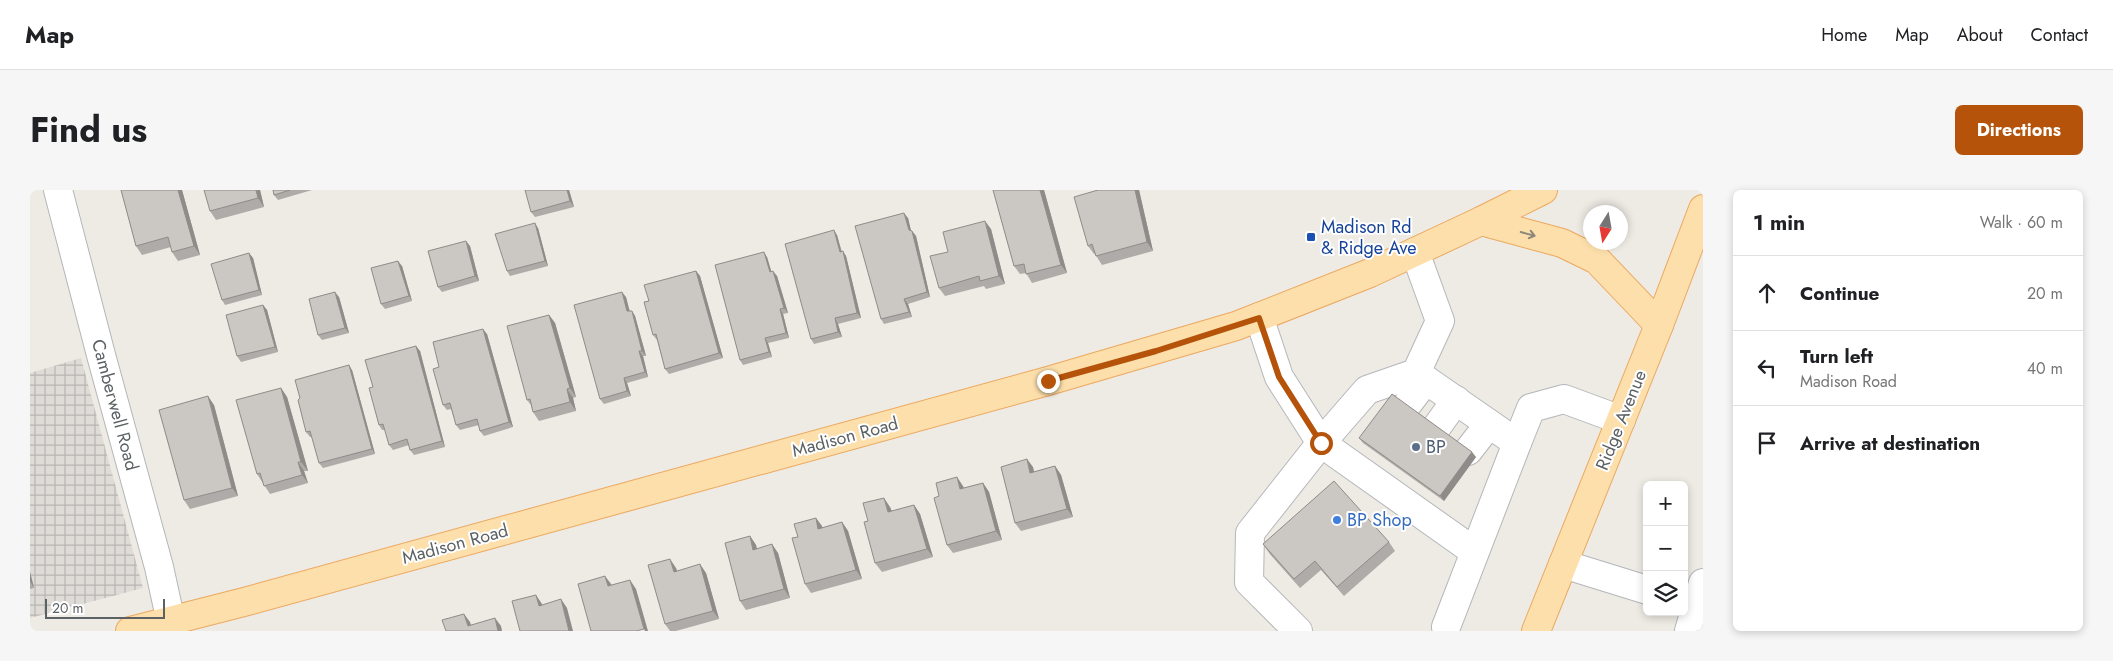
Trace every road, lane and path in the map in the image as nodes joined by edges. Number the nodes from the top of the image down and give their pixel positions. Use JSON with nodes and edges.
{"nodes":[{"id":1,"x":58,"y":190,"type":"edge"},
{"id":2,"x":1542,"y":190,"type":"edge"},
{"id":3,"x":1703,"y":209,"type":"edge"},
{"id":4,"x":1481,"y":221,"type":"junction"},
{"id":5,"x":1415,"y":252,"type":"junction"},
{"id":6,"x":1259,"y":318,"type":"junction"},
{"id":7,"x":1659,"y":325,"type":"junction"},
{"id":8,"x":1421,"y":376,"type":"junction"},
{"id":9,"x":1456,"y":400,"type":"junction"},
{"id":10,"x":1406,"y":406,"type":"edge"},
{"id":11,"x":1621,"y":420,"type":"junction"},
{"id":12,"x":1489,"y":424,"type":"junction"},
{"id":13,"x":1436,"y":428,"type":"edge"},
{"id":14,"x":1321,"y":443,"type":"junction"},
{"id":15,"x":1517,"y":443,"type":"junction"},
{"id":16,"x":1468,"y":451,"type":"edge"},
{"id":17,"x":1475,"y":552,"type":"junction"},
{"id":18,"x":1563,"y":564,"type":"junction"},
{"id":19,"x":1643,"y":589,"type":"edge"},
{"id":20,"x":1695,"y":596,"type":"edge"},
{"id":21,"x":171,"y":626,"type":"edge"},
{"id":22,"x":1446,"y":630,"type":"edge"},
{"id":23,"x":130,"y":631,"type":"edge"},
{"id":24,"x":1298,"y":631,"type":"edge"},
{"id":25,"x":1536,"y":631,"type":"edge"},
{"id":26,"x":1689,"y":631,"type":"edge"}],
"edges":[{"from":1,"to":21,"type":"street","name":"Camberwell Road"},
{"from":2,"to":4,"type":"main road","name":"Madison Road"},
{"from":3,"to":7,"type":"main road","name":"Ridge Avenue"},
{"from":4,"to":5,"type":"main road","name":"Madison Road"},
{"from":4,"to":7,"type":"main road","one_way":true},
{"from":5,"to":6,"type":"main road","name":"Madison Road"},
{"from":5,"to":8,"type":"street"},
{"from":6,"to":14,"type":"street"},
{"from":6,"to":21,"type":"main road","name":"Madison Road"},
{"from":7,"to":11,"type":"main road","name":"Ridge Avenue"},
{"from":8,"to":9,"type":"street"},
{"from":8,"to":10,"type":"street"},
{"from":8,"to":14,"type":"street"},
{"from":9,"to":12,"type":"street"},
{"from":9,"to":13,"type":"street"},
{"from":11,"to":15,"type":"street"},
{"from":11,"to":18,"type":"main road","name":"Ridge Avenue"},
{"from":12,"to":15,"type":"street"},
{"from":12,"to":16,"type":"street"},
{"from":14,"to":17,"type":"street"},
{"from":14,"to":24,"type":"street"},
{"from":15,"to":17,"type":"street"},
{"from":17,"to":22,"type":"street"},
{"from":18,"to":19,"type":"street"},
{"from":18,"to":25,"type":"main road","name":"Ridge Avenue"},
{"from":20,"to":26,"type":"street"},
{"from":21,"to":23,"type":"main road","name":"Madison Road"}]}
